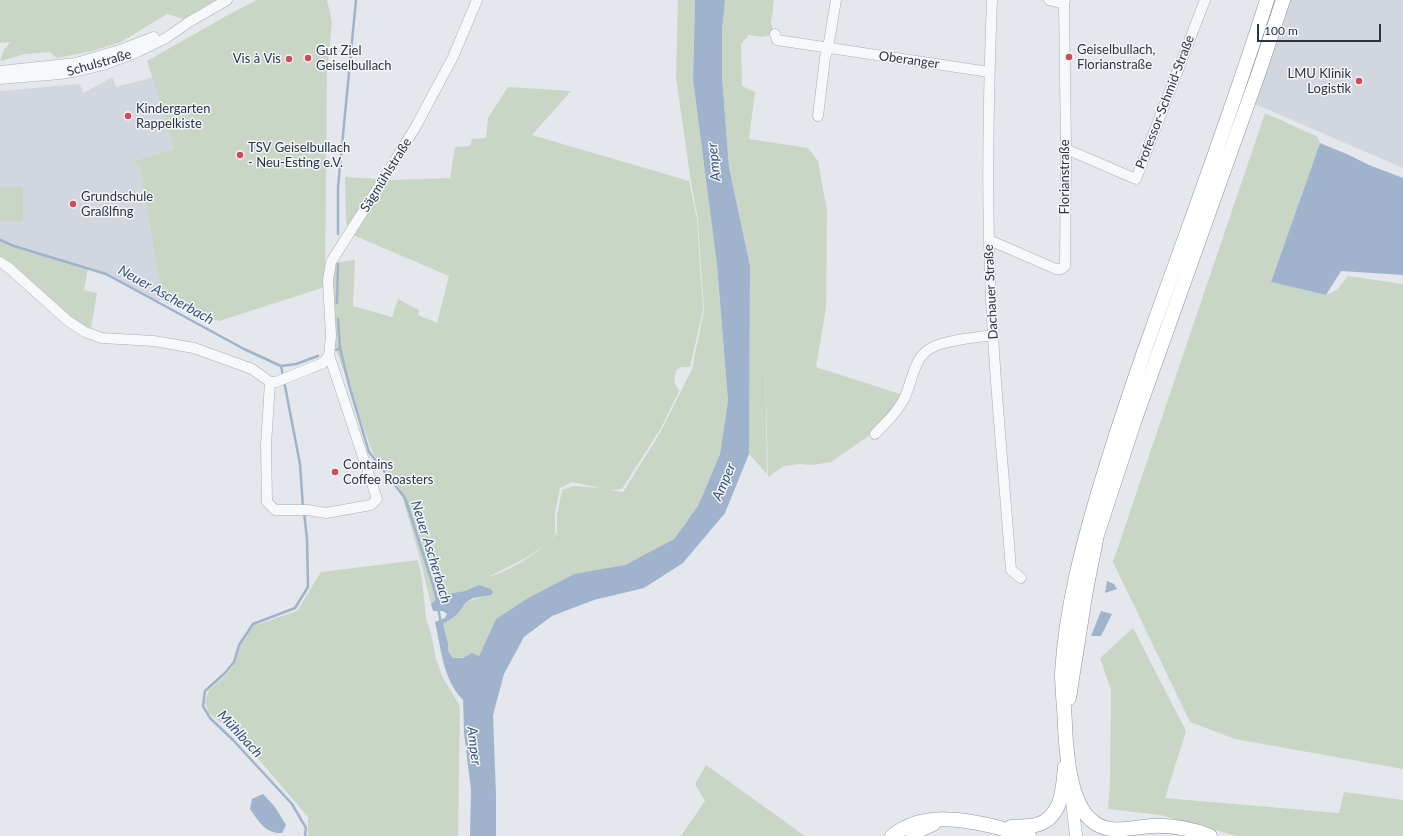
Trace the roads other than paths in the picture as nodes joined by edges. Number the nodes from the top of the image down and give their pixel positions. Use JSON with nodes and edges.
{"nodes":[{"id":1,"x":227,"y":0,"type":"edge"},
{"id":2,"x":477,"y":0,"type":"edge"},
{"id":3,"x":836,"y":0,"type":"edge"},
{"id":4,"x":992,"y":0,"type":"edge"},
{"id":5,"x":1049,"y":0,"type":"edge"},
{"id":6,"x":1204,"y":0,"type":"edge"},
{"id":7,"x":1267,"y":0,"type":"edge"},
{"id":8,"x":1283,"y":0,"type":"edge"},
{"id":9,"x":1064,"y":2,"type":"edge"},
{"id":10,"x":189,"y":22,"type":"junction"},
{"id":11,"x":775,"y":34,"type":"dead end"},
{"id":12,"x":828,"y":48,"type":"junction"},
{"id":13,"x":0,"y":71,"type":"edge"},
{"id":14,"x":989,"y":72,"type":"junction"},
{"id":15,"x":0,"y":79,"type":"edge"},
{"id":16,"x":818,"y":116,"type":"dead end"},
{"id":17,"x":1066,"y":149,"type":"junction"},
{"id":18,"x":989,"y":240,"type":"junction"},
{"id":19,"x":0,"y":262,"type":"edge"},
{"id":20,"x":993,"y":335,"type":"junction"},
{"id":21,"x":329,"y":355,"type":"junction"},
{"id":22,"x":273,"y":382,"type":"junction"},
{"id":23,"x":875,"y":434,"type":"dead end"},
{"id":24,"x":1021,"y":578,"type":"dead end"},
{"id":25,"x":1065,"y":718,"type":"junction"},
{"id":26,"x":1066,"y":749,"type":"junction"},
{"id":27,"x":1070,"y":776,"type":"junction"},
{"id":28,"x":949,"y":820,"type":"junction"},
{"id":29,"x":1018,"y":831,"type":"edge"},
{"id":30,"x":1113,"y":833,"type":"edge"},
{"id":31,"x":892,"y":836,"type":"edge"},
{"id":32,"x":914,"y":836,"type":"edge"},
{"id":33,"x":1076,"y":836,"type":"edge"},
{"id":34,"x":1210,"y":836,"type":"edge"}],
"edges":[{"from":1,"to":10,"type":"street","name":"Schulstraße"},
{"from":2,"to":21,"type":"street","name":"Sägmühlstraße"},
{"from":3,"to":12,"type":"street"},
{"from":4,"to":14,"type":"street","name":"Dachauer Straße"},
{"from":5,"to":9,"type":"street","name":"Florianstraße"},
{"from":6,"to":17,"type":"street","name":"Professor-Schmid-Straße"},
{"from":7,"to":25,"type":"highway"},
{"from":8,"to":25,"type":"highway"},
{"from":9,"to":17,"type":"street","name":"Florianstraße"},
{"from":10,"to":13,"type":"street","name":"Schulstraße"},
{"from":10,"to":15,"type":"street","name":"Schulstraße"},
{"from":11,"to":12,"type":"street","name":"Oberanger"},
{"from":12,"to":14,"type":"street","name":"Oberanger"},
{"from":12,"to":16,"type":"street"},
{"from":14,"to":18,"type":"street","name":"Dachauer Straße"},
{"from":17,"to":18,"type":"street","name":"Florianstraße"},
{"from":18,"to":20,"type":"street","name":"Dachauer Straße"},
{"from":19,"to":22,"type":"street"},
{"from":20,"to":23,"type":"street"},
{"from":20,"to":24,"type":"street","name":"Dachauer Straße"},
{"from":21,"to":22,"type":"street"},
{"from":21,"to":22,"type":"street","name":"Sägmühlstraße"},
{"from":25,"to":26,"type":"highway"},
{"from":26,"to":27,"type":"highway"},
{"from":26,"to":29,"type":"highway"},
{"from":27,"to":30,"type":"highway"},
{"from":27,"to":33,"type":"main road"},
{"from":28,"to":29,"type":"highway"},
{"from":28,"to":31,"type":"highway"},
{"from":28,"to":32,"type":"highway"},
{"from":30,"to":34,"type":"highway"}]}
